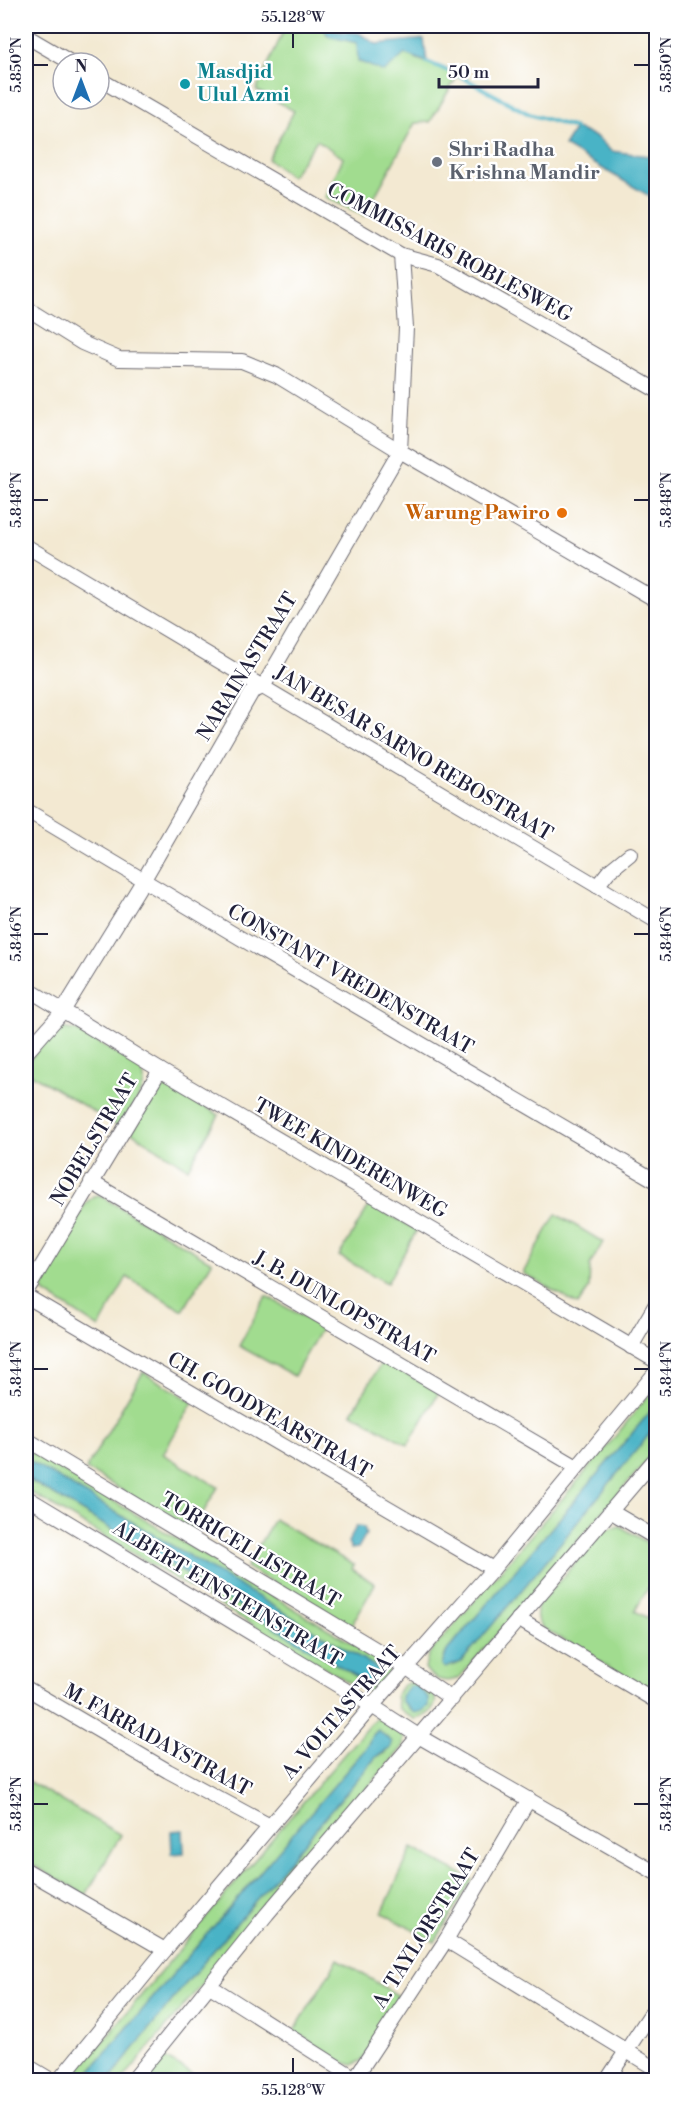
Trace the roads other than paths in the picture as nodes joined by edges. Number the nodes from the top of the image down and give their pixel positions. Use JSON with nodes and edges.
{"nodes":[{"id":1,"x":26,"y":36,"type":"edge"},
{"id":2,"x":52,"y":51,"type":"edge"},
{"id":3,"x":111,"y":86,"type":"edge"},
{"id":4,"x":401,"y":255,"type":"junction"},
{"id":5,"x":26,"y":308,"type":"edge"},
{"id":6,"x":657,"y":390,"type":"edge"},
{"id":7,"x":400,"y":451,"type":"junction"},
{"id":8,"x":26,"y":546,"type":"edge"},
{"id":9,"x":657,"y":600,"type":"edge"},
{"id":10,"x":263,"y":687,"type":"junction"},
{"id":11,"x":26,"y":810,"type":"edge"},
{"id":12,"x":630,"y":854,"type":"dead end"},
{"id":13,"x":143,"y":880,"type":"junction"},
{"id":14,"x":597,"y":886,"type":"junction"},
{"id":15,"x":657,"y":921,"type":"edge"},
{"id":16,"x":26,"y":988,"type":"edge"},
{"id":17,"x":63,"y":1011,"type":"junction"},
{"id":18,"x":26,"y":1053,"type":"edge"},
{"id":19,"x":160,"y":1070,"type":"junction"},
{"id":20,"x":657,"y":1181,"type":"edge"},
{"id":21,"x":91,"y":1182,"type":"junction"},
{"id":22,"x":26,"y":1294,"type":"edge"},
{"id":23,"x":657,"y":1304,"type":"edge"},
{"id":24,"x":631,"y":1347,"type":"junction"},
{"id":25,"x":657,"y":1361,"type":"edge"},
{"id":26,"x":657,"y":1372,"type":"edge"},
{"id":27,"x":26,"y":1439,"type":"edge"},
{"id":28,"x":657,"y":1458,"type":"edge"},
{"id":29,"x":576,"y":1467,"type":"junction"},
{"id":30,"x":26,"y":1497,"type":"edge"},
{"id":31,"x":610,"y":1511,"type":"junction"},
{"id":32,"x":657,"y":1538,"type":"edge"},
{"id":33,"x":492,"y":1569,"type":"junction"},
{"id":34,"x":518,"y":1619,"type":"junction"},
{"id":35,"x":407,"y":1668,"type":"junction"},
{"id":36,"x":26,"y":1688,"type":"edge"},
{"id":37,"x":452,"y":1699,"type":"junction"},
{"id":38,"x":657,"y":1701,"type":"edge"},
{"id":39,"x":372,"y":1706,"type":"junction"},
{"id":40,"x":420,"y":1737,"type":"junction"},
{"id":41,"x":529,"y":1798,"type":"junction"},
{"id":42,"x":270,"y":1826,"type":"junction"},
{"id":43,"x":26,"y":1870,"type":"edge"},
{"id":44,"x":657,"y":1873,"type":"edge"},
{"id":45,"x":446,"y":1940,"type":"junction"},
{"id":46,"x":165,"y":1950,"type":"junction"},
{"id":47,"x":210,"y":1986,"type":"junction"},
{"id":48,"x":657,"y":2006,"type":"edge"},
{"id":49,"x":627,"y":2052,"type":"junction"},
{"id":50,"x":26,"y":2065,"type":"edge"},
{"id":51,"x":657,"y":2069,"type":"edge"},
{"id":52,"x":358,"y":2079,"type":"edge"},
{"id":53,"x":51,"y":2080,"type":"edge"},
{"id":54,"x":59,"y":2080,"type":"edge"},
{"id":55,"x":133,"y":2080,"type":"edge"},
{"id":56,"x":607,"y":2080,"type":"edge"}],
"edges":[{"from":1,"to":2,"type":"street"},
{"from":3,"to":4,"type":"street","name":"COMMISSARIS ROBLESWEG"},
{"from":4,"to":6,"type":"street","name":"COMMISSARIS ROBLESWEG"},
{"from":4,"to":7,"type":"street","name":"NARAINASTRAAT"},
{"from":5,"to":7,"type":"street"},
{"from":7,"to":9,"type":"street"},
{"from":7,"to":10,"type":"street","name":"NARAINASTRAAT"},
{"from":8,"to":10,"type":"street","name":"JAN BESAR SARNO REBOSTRAAT"},
{"from":10,"to":13,"type":"street","name":"NARAINASTRAAT"},
{"from":10,"to":14,"type":"street","name":"JAN BESAR SARNO REBOSTRAAT"},
{"from":11,"to":13,"type":"street","name":"CONSTANT VREDENSTRAAT"},
{"from":12,"to":14,"type":"street"},
{"from":13,"to":17,"type":"street","name":"NARAINASTRAAT"},
{"from":13,"to":20,"type":"street","name":"CONSTANT VREDENSTRAAT"},
{"from":14,"to":15,"type":"street","name":"JAN BESAR SARNO REBOSTRAAT"},
{"from":16,"to":17,"type":"street","name":"TWEE KINDERENWEG"},
{"from":17,"to":18,"type":"street","name":"NARAINASTRAAT"},
{"from":17,"to":19,"type":"street","name":"TWEE KINDERENWEG"},
{"from":19,"to":21,"type":"street","name":"NOBELSTRAAT"},
{"from":19,"to":24,"type":"street","name":"TWEE KINDERENWEG"},
{"from":21,"to":22,"type":"street","name":"NOBELSTRAAT"},
{"from":21,"to":29,"type":"street","name":"J. B. DUNLOPSTRAAT"},
{"from":22,"to":33,"type":"street","name":"CH. GOODYEARSTRAAT"},
{"from":23,"to":24,"type":"street"},
{"from":24,"to":25,"type":"street","name":"TWEE KINDERENWEG"},
{"from":26,"to":29,"type":"street","name":"A. VOLTASTRAAT"},
{"from":27,"to":35,"type":"street","name":"TORRICELLISTRAAT"},
{"from":28,"to":31,"type":"street"},
{"from":29,"to":33,"type":"street","name":"A. VOLTASTRAAT"},
{"from":30,"to":39,"type":"street","name":"ALBERT EINSTEINSTRAAT"},
{"from":31,"to":32,"type":"street"},
{"from":31,"to":34,"type":"street"},
{"from":33,"to":35,"type":"street","name":"A. VOLTASTRAAT"},
{"from":34,"to":37,"type":"street"},
{"from":34,"to":38,"type":"street"},
{"from":35,"to":37,"type":"street","name":"TORRICELLISTRAAT"},
{"from":35,"to":39,"type":"street","name":"A. VOLTASTRAAT"},
{"from":36,"to":42,"type":"street","name":"M. FARRADAYSTRAAT"},
{"from":37,"to":40,"type":"street"},
{"from":39,"to":40,"type":"street","name":"ALBERT EINSTEINSTRAAT"},
{"from":39,"to":42,"type":"street","name":"A. VOLTASTRAAT"},
{"from":40,"to":41,"type":"street","name":"ALBERT EINSTEINSTRAAT"},
{"from":40,"to":47,"type":"street"},
{"from":41,"to":44,"type":"street","name":"ALBERT EINSTEINSTRAAT"},
{"from":41,"to":45,"type":"street","name":"A. TAYLORSTRAAT"},
{"from":42,"to":46,"type":"street","name":"A. VOLTASTRAAT"},
{"from":43,"to":46,"type":"street"},
{"from":45,"to":49,"type":"street"},
{"from":45,"to":52,"type":"street","name":"A. TAYLORSTRAAT"},
{"from":46,"to":54,"type":"street","name":"A. VOLTASTRAAT"},
{"from":47,"to":52,"type":"street"},
{"from":47,"to":55,"type":"street"},
{"from":48,"to":49,"type":"street"},
{"from":49,"to":51,"type":"street"},
{"from":49,"to":56,"type":"street"},
{"from":50,"to":53,"type":"street"}]}
